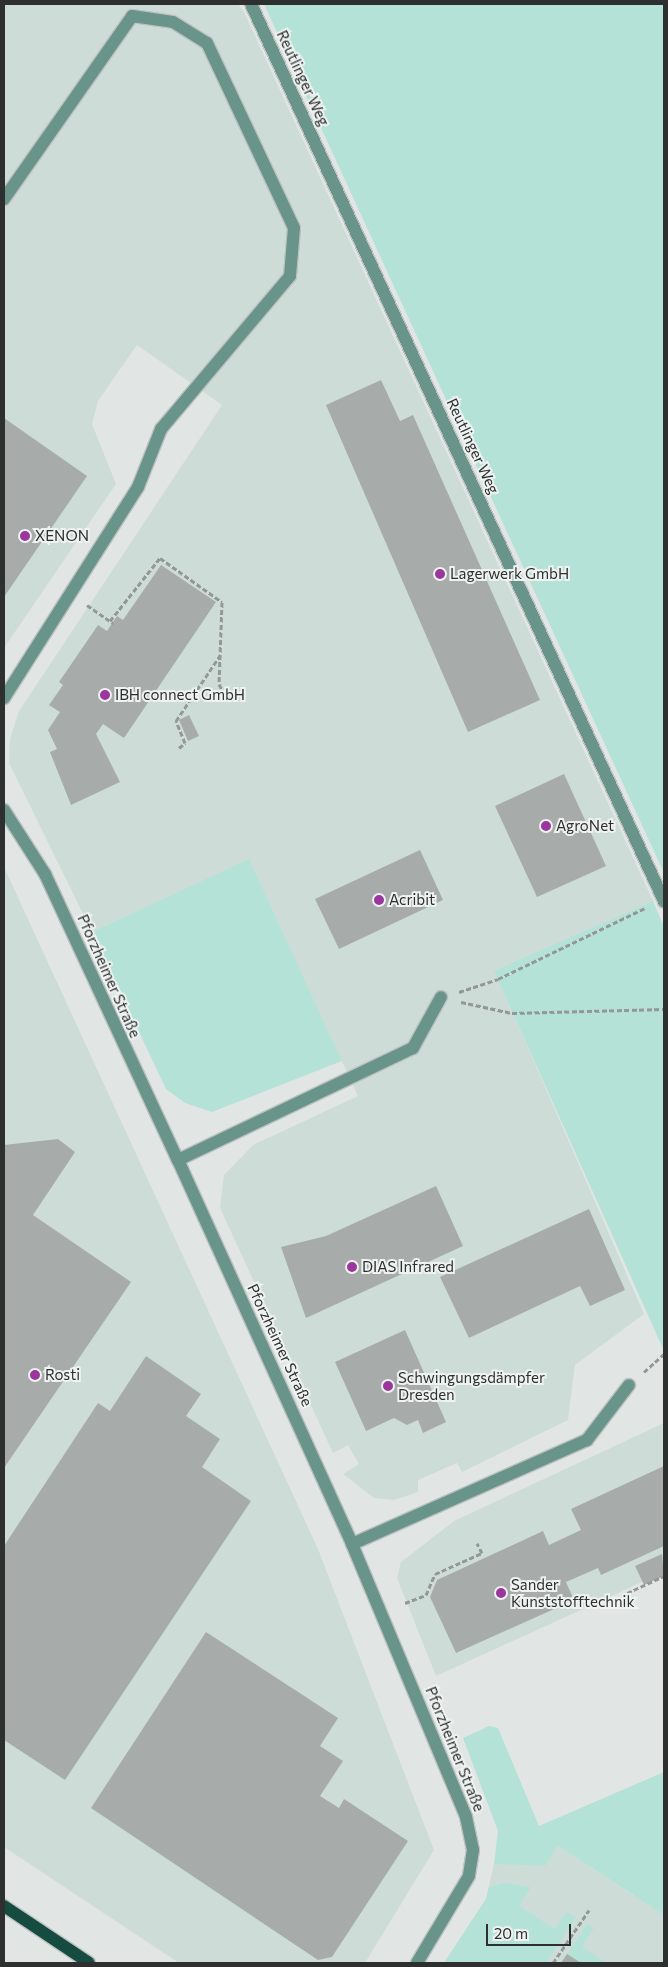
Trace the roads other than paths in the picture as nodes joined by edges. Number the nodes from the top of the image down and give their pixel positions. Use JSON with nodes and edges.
{"nodes":[{"id":1,"x":252,"y":4,"type":"edge"},
{"id":2,"x":4,"y":199,"type":"edge"},
{"id":3,"x":4,"y":698,"type":"edge"},
{"id":4,"x":4,"y":810,"type":"edge"},
{"id":5,"x":664,"y":900,"type":"edge"},
{"id":6,"x":441,"y":997,"type":"road end"},
{"id":7,"x":178,"y":1160,"type":"junction"},
{"id":8,"x":628,"y":1386,"type":"road end"},
{"id":9,"x":352,"y":1544,"type":"junction"},
{"id":10,"x":4,"y":1906,"type":"edge"},
{"id":11,"x":89,"y":1963,"type":"edge"},
{"id":12,"x":417,"y":1963,"type":"edge"}],
"edges":[{"from":1,"to":5,"type":"street","name":"Reutlinger Weg"},
{"from":2,"to":3,"type":"street"},
{"from":4,"to":7,"type":"street","name":"Pforzheimer Straße"},
{"from":6,"to":7,"type":"street"},
{"from":7,"to":9,"type":"street","name":"Pforzheimer Straße"},
{"from":8,"to":9,"type":"street"},
{"from":9,"to":12,"type":"street","name":"Pforzheimer Straße"},
{"from":10,"to":11,"type":"main road"}]}
